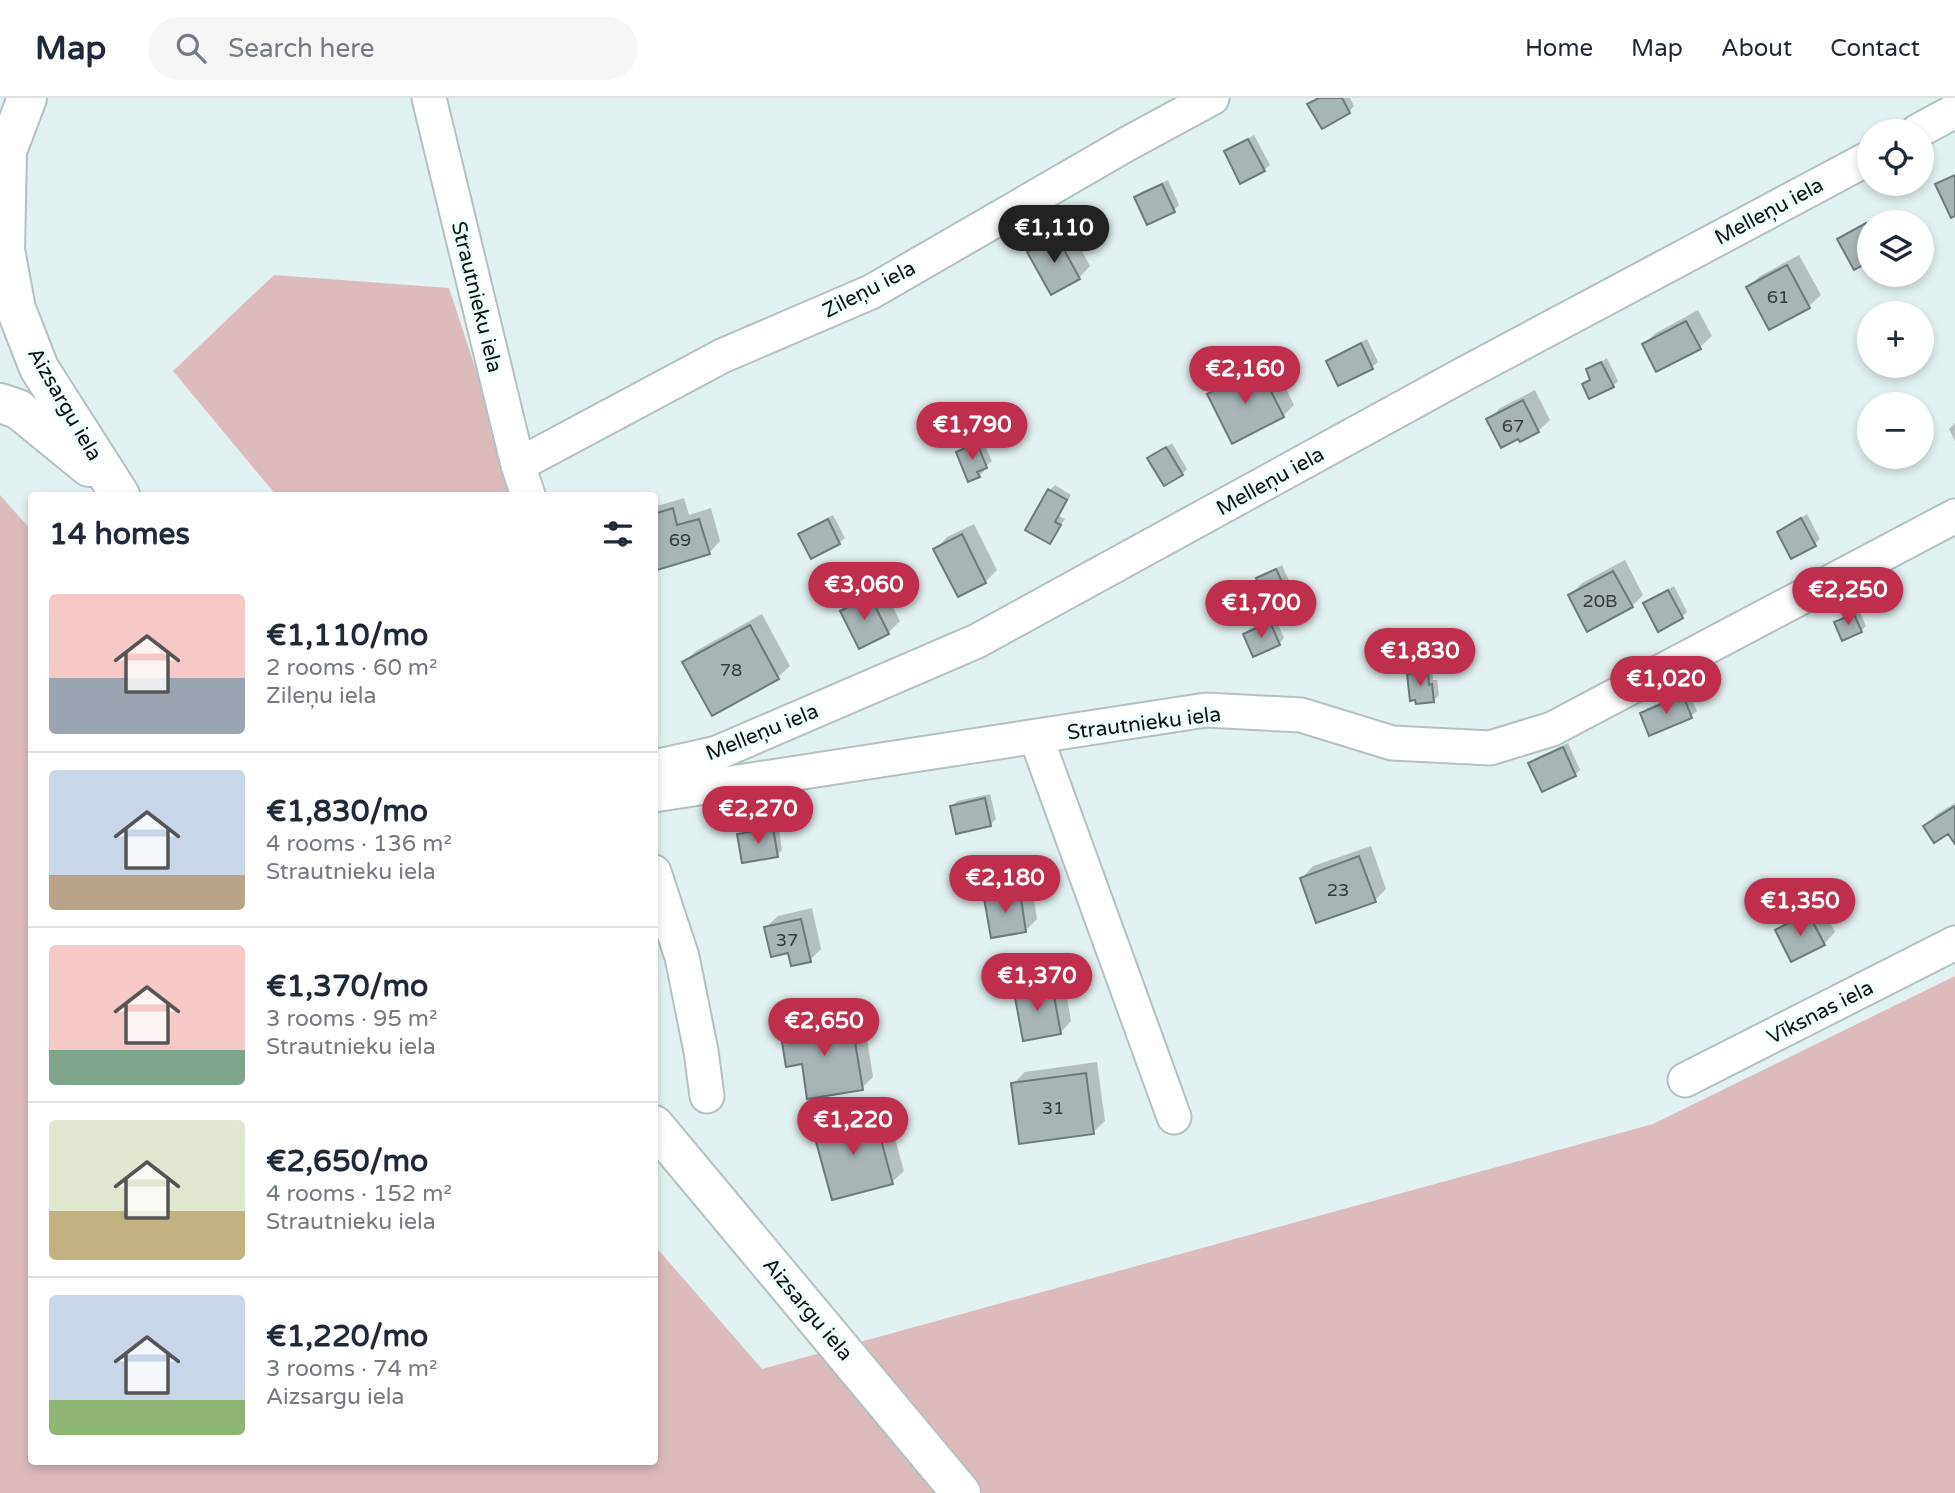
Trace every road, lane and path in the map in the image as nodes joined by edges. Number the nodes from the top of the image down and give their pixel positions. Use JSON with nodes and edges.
{"nodes":[{"id":1,"x":27,"y":98,"type":"edge"},
{"id":2,"x":429,"y":98,"type":"edge"},
{"id":3,"x":1212,"y":98,"type":"edge"},
{"id":4,"x":1955,"y":111,"type":"edge"},
{"id":5,"x":1934,"y":122,"type":"edge"},
{"id":6,"x":4,"y":155,"type":"edge"},
{"id":7,"x":1857,"y":164,"type":"edge"},
{"id":8,"x":0,"y":403,"type":"edge"},
{"id":9,"x":523,"y":480,"type":"edge"},
{"id":10,"x":117,"y":492,"type":"edge"},
{"id":11,"x":1955,"y":516,"type":"edge"},
{"id":12,"x":1036,"y":737,"type":"junction"},
{"id":13,"x":658,"y":766,"type":"edge"},
{"id":14,"x":658,"y":794,"type":"edge"},
{"id":15,"x":658,"y":884,"type":"edge"},
{"id":16,"x":1955,"y":943,"type":"edge"},
{"id":17,"x":1685,"y":1080,"type":"dead end"},
{"id":18,"x":707,"y":1096,"type":"dead end"},
{"id":19,"x":1174,"y":1117,"type":"dead end"},
{"id":20,"x":658,"y":1130,"type":"edge"},
{"id":21,"x":961,"y":1493,"type":"edge"}],
"edges":[{"from":1,"to":6,"type":"highway","name":"Aizsargu iela"},
{"from":2,"to":9,"type":"street","name":"Strautnieku iela"},
{"from":3,"to":9,"type":"street","name":"Zileņu iela"},
{"from":4,"to":5,"type":"street"},
{"from":6,"to":10,"type":"highway","name":"Aizsargu iela"},
{"from":7,"to":13,"type":"street","name":"Melleņu iela"},
{"from":8,"to":10,"type":"highway","name":"Aizsargu iela"},
{"from":11,"to":12,"type":"street","name":"Strautnieku iela"},
{"from":12,"to":14,"type":"street","name":"Strautnieku iela"},
{"from":12,"to":19,"type":"street"},
{"from":15,"to":18,"type":"street"},
{"from":16,"to":17,"type":"street","name":"Vīksnas iela"},
{"from":20,"to":21,"type":"highway","name":"Aizsargu iela"}]}
